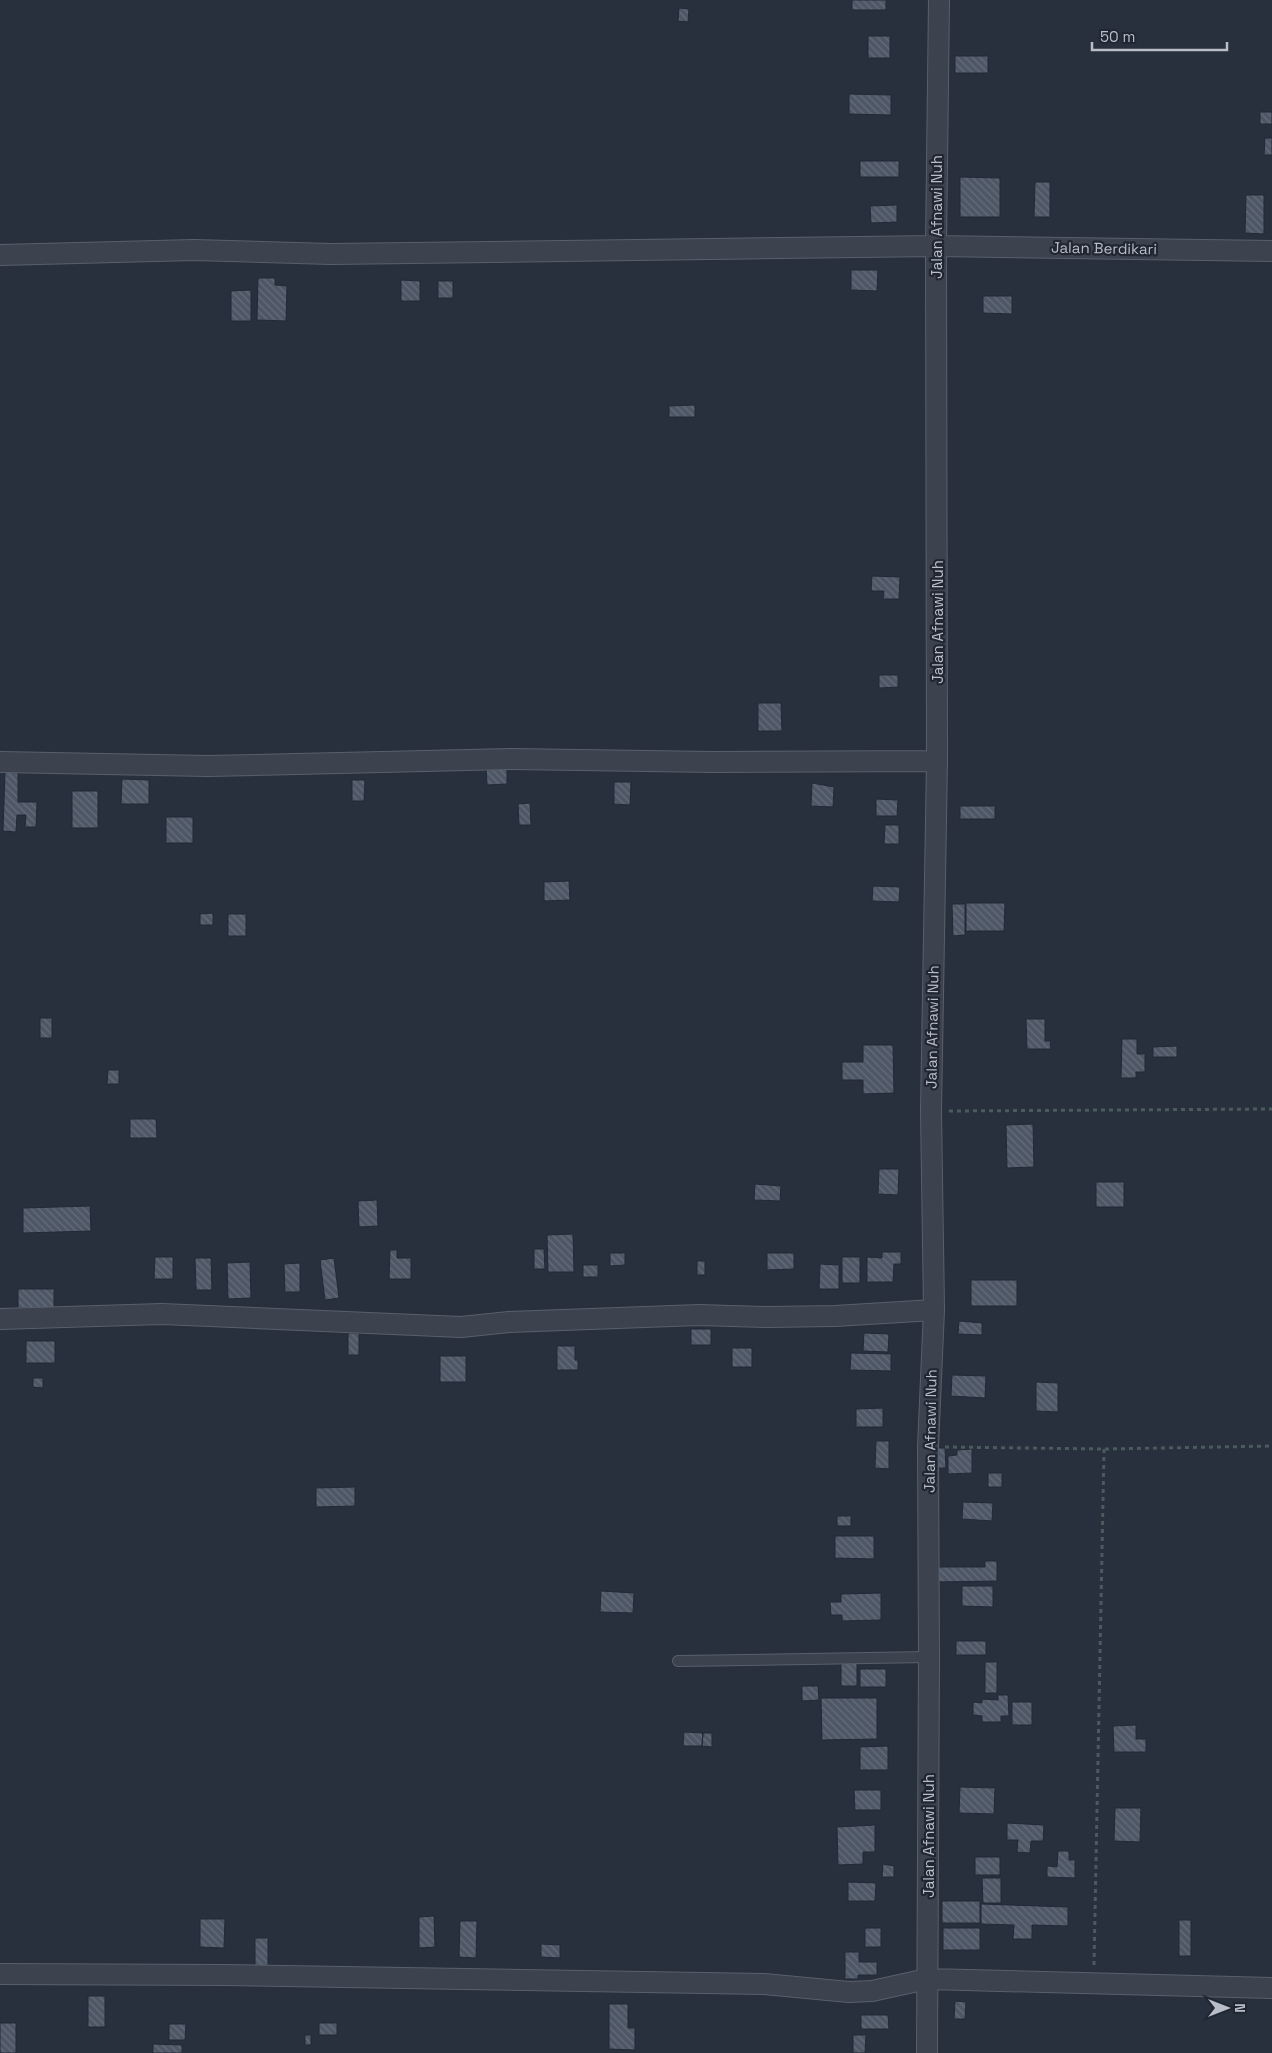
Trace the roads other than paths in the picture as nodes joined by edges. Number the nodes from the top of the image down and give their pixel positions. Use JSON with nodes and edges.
{"nodes":[{"id":1,"x":939,"y":0,"type":"edge"},
{"id":2,"x":936,"y":246,"type":"junction"},
{"id":3,"x":1272,"y":251,"type":"edge"},
{"id":4,"x":0,"y":255,"type":"edge"},
{"id":5,"x":937,"y":761,"type":"junction"},
{"id":6,"x":0,"y":762,"type":"edge"},
{"id":7,"x":934,"y":1310,"type":"junction"},
{"id":8,"x":0,"y":1319,"type":"edge"},
{"id":9,"x":929,"y":1657,"type":"junction"},
{"id":10,"x":678,"y":1661,"type":"dead end"},
{"id":11,"x":0,"y":1974,"type":"edge"},
{"id":12,"x":927,"y":1978,"type":"junction"},
{"id":13,"x":1272,"y":1988,"type":"edge"},
{"id":14,"x":927,"y":2053,"type":"edge"}],
"edges":[{"from":1,"to":2,"type":"street","name":"Jalan Afnawi Nuh"},
{"from":2,"to":3,"type":"street","name":"Jalan Berdikari"},
{"from":2,"to":4,"type":"street","name":"Jalan Berdikari"},
{"from":2,"to":5,"type":"street","name":"Jalan Afnawi Nuh"},
{"from":5,"to":6,"type":"street"},
{"from":5,"to":7,"type":"street","name":"Jalan Afnawi Nuh"},
{"from":7,"to":8,"type":"street"},
{"from":7,"to":9,"type":"street","name":"Jalan Afnawi Nuh"},
{"from":9,"to":10,"type":"lane"},
{"from":9,"to":12,"type":"street","name":"Jalan Afnawi Nuh"},
{"from":11,"to":12,"type":"street"},
{"from":12,"to":13,"type":"street"},
{"from":12,"to":14,"type":"street","name":"Jalan Afnawi Nuh"}]}
